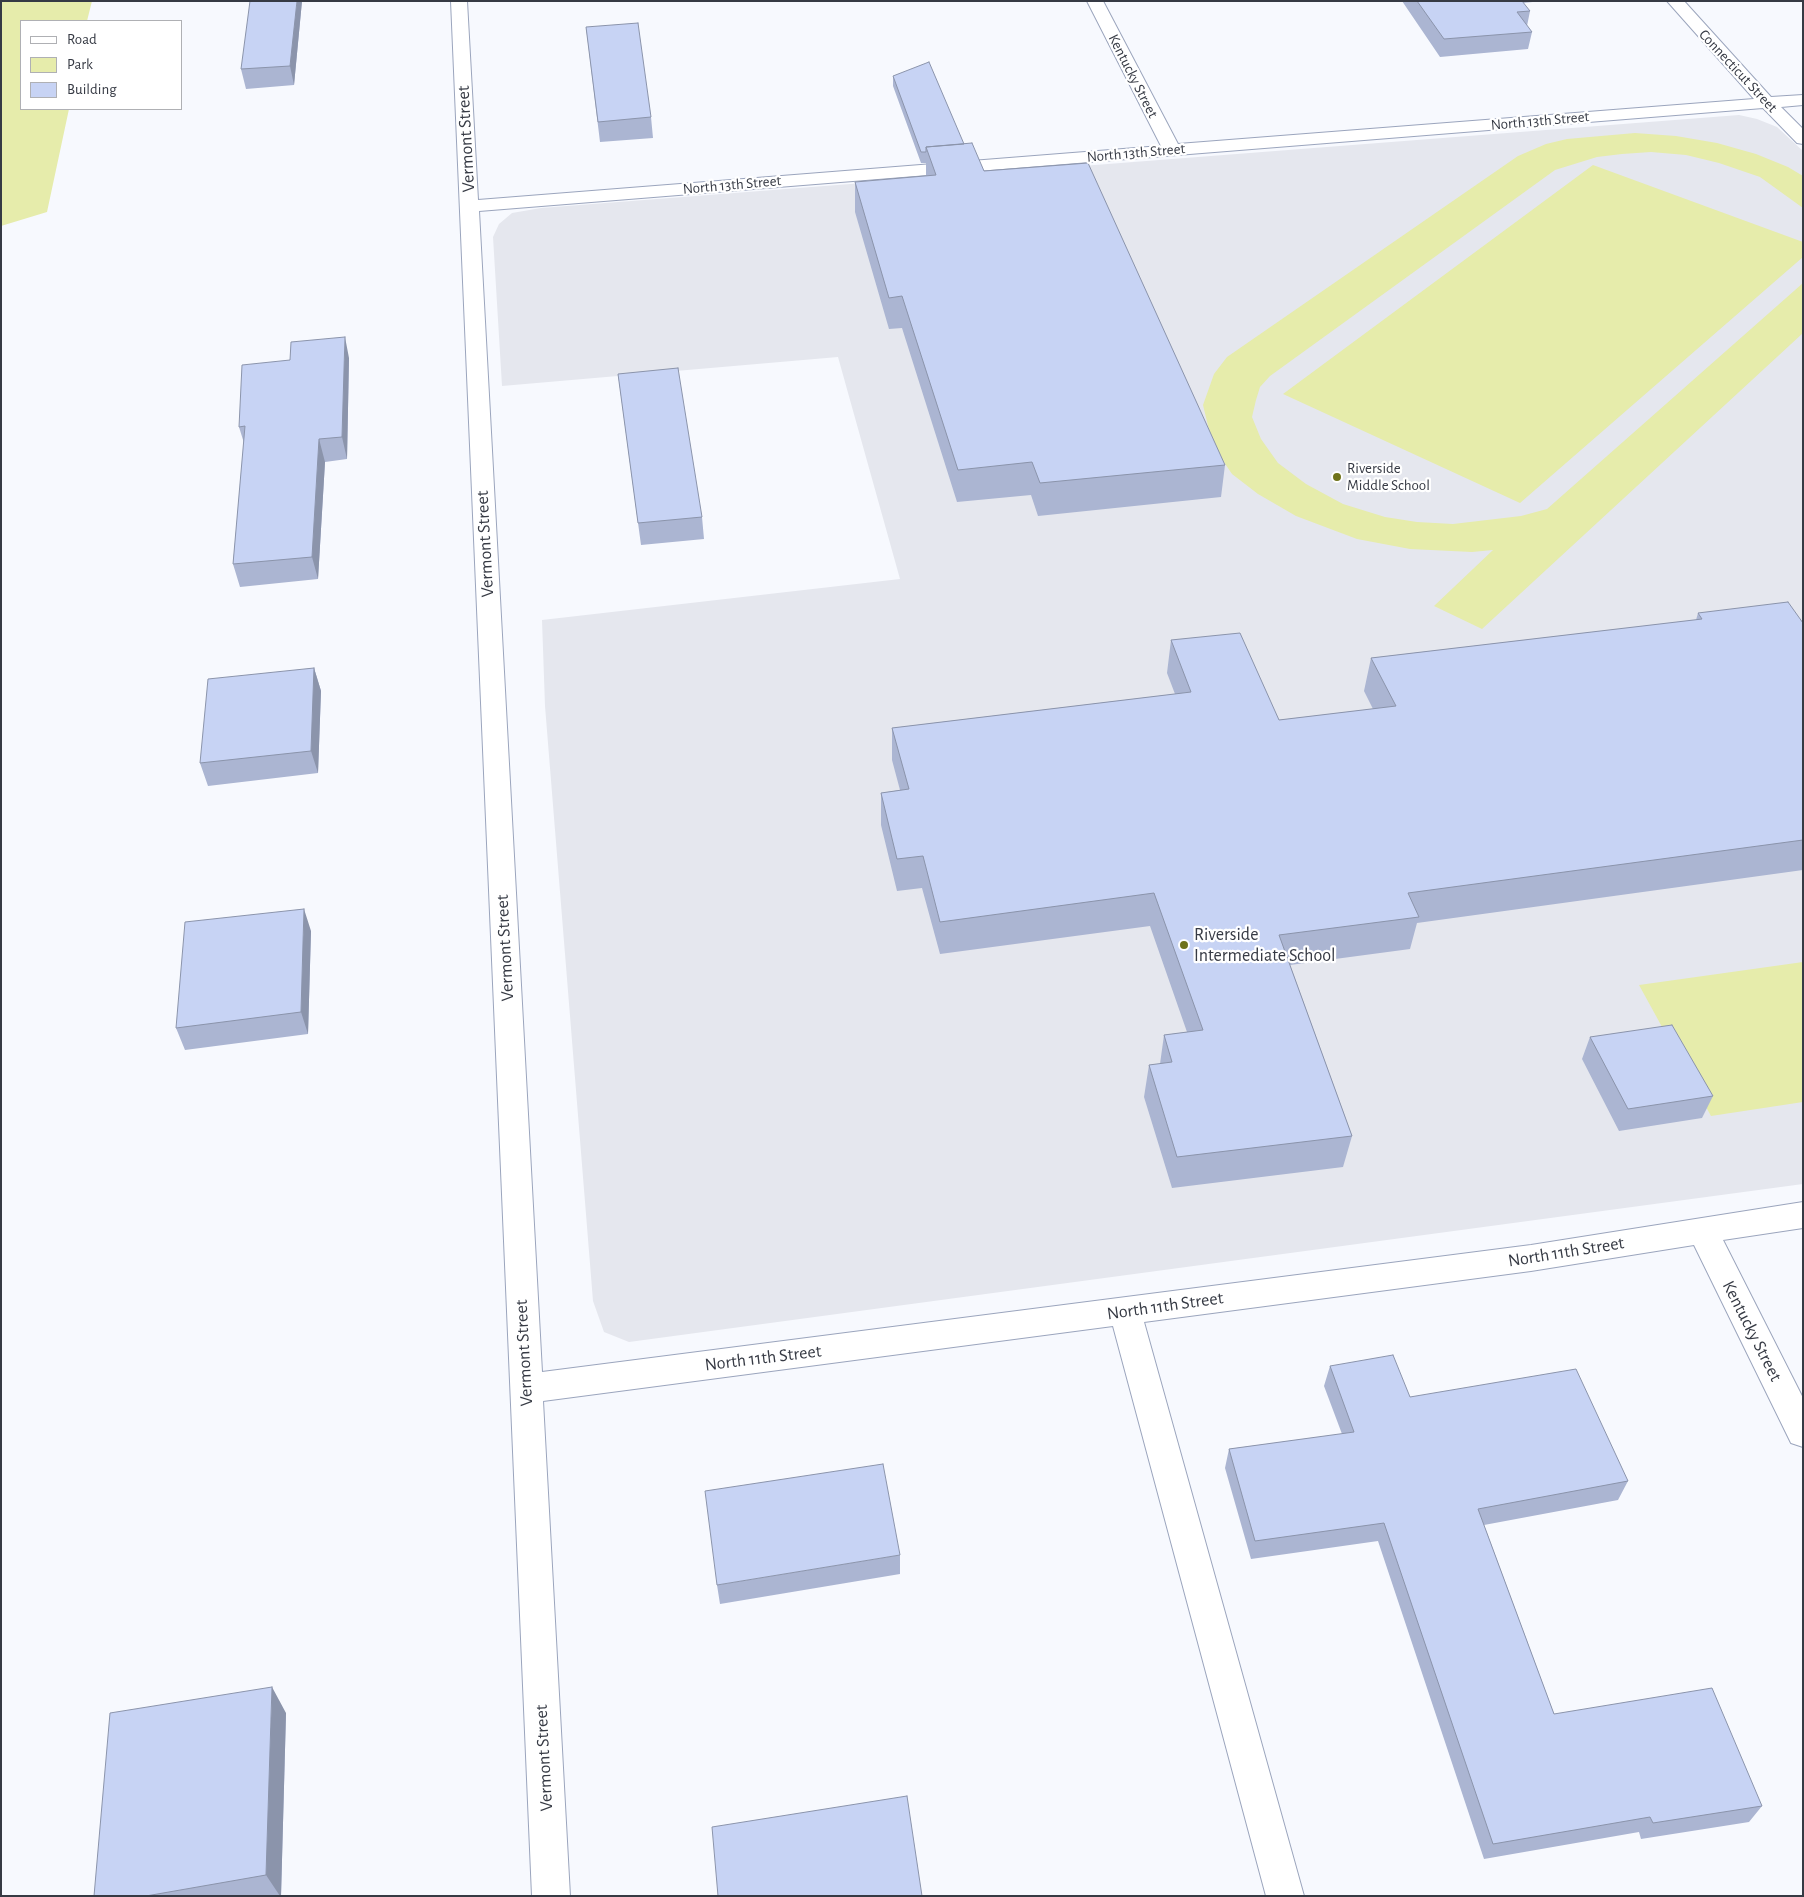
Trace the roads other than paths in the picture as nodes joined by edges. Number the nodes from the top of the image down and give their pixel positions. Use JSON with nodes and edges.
{"nodes":[{"id":1,"x":459,"y":1,"type":"edge"},
{"id":2,"x":1095,"y":1,"type":"edge"},
{"id":3,"x":1675,"y":1,"type":"edge"},
{"id":4,"x":1803,"y":100,"type":"edge"},
{"id":5,"x":1767,"y":102,"type":"junction"},
{"id":6,"x":1803,"y":139,"type":"edge"},
{"id":7,"x":1172,"y":150,"type":"junction"},
{"id":8,"x":469,"y":206,"type":"junction"},
{"id":9,"x":1803,"y":1215,"type":"edge"},
{"id":10,"x":1702,"y":1230,"type":"junction"},
{"id":11,"x":1125,"y":1312,"type":"junction"},
{"id":12,"x":526,"y":1389,"type":"junction"},
{"id":13,"x":1803,"y":1432,"type":"edge"},
{"id":14,"x":551,"y":1896,"type":"edge"},
{"id":15,"x":1286,"y":1896,"type":"edge"}],
"edges":[{"from":1,"to":8,"type":"street","name":"Vermont Street"},
{"from":2,"to":7,"type":"street","name":"Kentucky Street"},
{"from":3,"to":5,"type":"street","name":"Connecticut Street"},
{"from":4,"to":5,"type":"street","name":"North 13th Street"},
{"from":5,"to":6,"type":"street","name":"Connecticut Street"},
{"from":5,"to":7,"type":"street","name":"North 13th Street"},
{"from":7,"to":8,"type":"street","name":"North 13th Street"},
{"from":8,"to":12,"type":"street","name":"Vermont Street"},
{"from":9,"to":10,"type":"street","name":"North 11th Street"},
{"from":10,"to":11,"type":"street","name":"North 11th Street"},
{"from":10,"to":13,"type":"street","name":"Kentucky Street"},
{"from":11,"to":12,"type":"street","name":"North 11th Street"},
{"from":11,"to":15,"type":"street"},
{"from":12,"to":14,"type":"street","name":"Vermont Street"}]}
